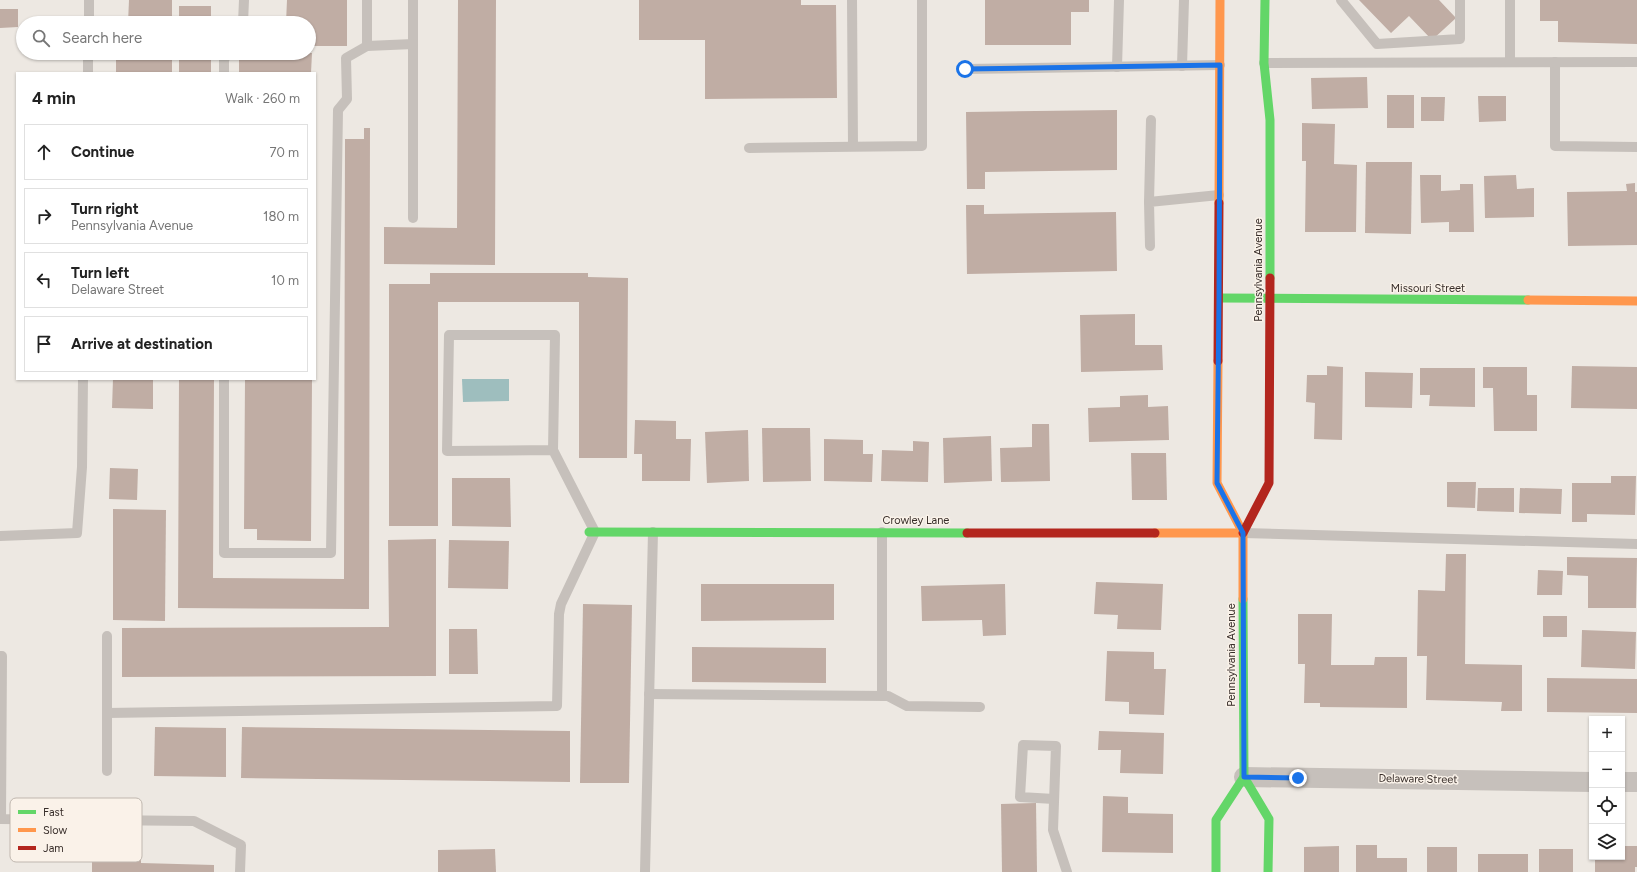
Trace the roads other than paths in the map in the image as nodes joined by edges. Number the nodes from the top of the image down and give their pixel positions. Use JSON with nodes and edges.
{"nodes":[{"id":1,"x":89,"y":0,"type":"edge"},
{"id":2,"x":244,"y":0,"type":"edge"},
{"id":3,"x":367,"y":0,"type":"edge"},
{"id":4,"x":413,"y":0,"type":"edge"},
{"id":5,"x":852,"y":0,"type":"edge"},
{"id":6,"x":922,"y":0,"type":"edge"},
{"id":7,"x":1119,"y":0,"type":"edge"},
{"id":8,"x":1184,"y":0,"type":"edge"},
{"id":9,"x":1220,"y":0,"type":"edge"},
{"id":10,"x":1265,"y":0,"type":"edge"},
{"id":11,"x":1341,"y":0,"type":"edge"},
{"id":12,"x":1460,"y":0,"type":"edge"},
{"id":13,"x":1510,"y":0,"type":"edge"},
{"id":14,"x":89,"y":16,"type":"edge"},
{"id":15,"x":243,"y":16,"type":"edge"},
{"id":16,"x":413,"y":44,"type":"junction"},
{"id":17,"x":367,"y":46,"type":"junction"},
{"id":18,"x":88,"y":60,"type":"edge"},
{"id":19,"x":224,"y":60,"type":"edge"},
{"id":20,"x":1510,"y":62,"type":"junction"},
{"id":21,"x":1556,"y":62,"type":"junction"},
{"id":22,"x":1637,"y":62,"type":"edge"},
{"id":23,"x":1264,"y":63,"type":"junction"},
{"id":24,"x":1220,"y":65,"type":"junction"},
{"id":25,"x":1182,"y":66,"type":"junction"},
{"id":26,"x":1118,"y":67,"type":"junction"},
{"id":27,"x":965,"y":69,"type":"dead end"},
{"id":28,"x":88,"y":72,"type":"edge"},
{"id":29,"x":224,"y":72,"type":"edge"},
{"id":30,"x":1151,"y":120,"type":"dead end"},
{"id":31,"x":853,"y":146,"type":"junction"},
{"id":32,"x":1637,"y":147,"type":"edge"},
{"id":33,"x":749,"y":148,"type":"dead end"},
{"id":34,"x":1219,"y":195,"type":"junction"},
{"id":35,"x":1149,"y":202,"type":"junction"},
{"id":36,"x":413,"y":218,"type":"dead end"},
{"id":37,"x":1150,"y":246,"type":"dead end"},
{"id":38,"x":1219,"y":298,"type":"junction"},
{"id":39,"x":1271,"y":299,"type":"junction"},
{"id":40,"x":1637,"y":300,"type":"edge"},
{"id":41,"x":83,"y":380,"type":"edge"},
{"id":42,"x":224,"y":380,"type":"edge"},
{"id":43,"x":553,"y":450,"type":"junction"},
{"id":44,"x":592,"y":532,"type":"junction"},
{"id":45,"x":653,"y":532,"type":"junction"},
{"id":46,"x":882,"y":532,"type":"junction"},
{"id":47,"x":1243,"y":533,"type":"junction"},
{"id":48,"x":0,"y":536,"type":"edge"},
{"id":49,"x":1637,"y":544,"type":"edge"},
{"id":50,"x":107,"y":636,"type":"dead end"},
{"id":51,"x":0,"y":656,"type":"edge"},
{"id":52,"x":649,"y":694,"type":"junction"},
{"id":53,"x":882,"y":696,"type":"junction"},
{"id":54,"x":980,"y":707,"type":"dead end"},
{"id":55,"x":108,"y":713,"type":"junction"},
{"id":56,"x":107,"y":771,"type":"dead end"},
{"id":57,"x":1244,"y":777,"type":"junction"},
{"id":58,"x":1589,"y":782,"type":"edge"},
{"id":59,"x":1625,"y":782,"type":"edge"},
{"id":60,"x":1637,"y":782,"type":"edge"},
{"id":61,"x":1054,"y":799,"type":"junction"},
{"id":62,"x":0,"y":819,"type":"edge"},
{"id":63,"x":10,"y":819,"type":"edge"},
{"id":64,"x":142,"y":820,"type":"edge"},
{"id":65,"x":240,"y":872,"type":"edge"},
{"id":66,"x":645,"y":872,"type":"edge"},
{"id":67,"x":1067,"y":872,"type":"edge"},
{"id":68,"x":1216,"y":872,"type":"edge"},
{"id":69,"x":1268,"y":872,"type":"edge"}],
"edges":[{"from":1,"to":14,"type":"lane"},
{"from":2,"to":15,"type":"lane"},
{"from":3,"to":17,"type":"lane"},
{"from":4,"to":16,"type":"lane"},
{"from":5,"to":31,"type":"lane"},
{"from":6,"to":31,"type":"lane"},
{"from":7,"to":26,"type":"lane"},
{"from":8,"to":25,"type":"lane"},
{"from":9,"to":24,"type":"main road","name":"Pennsylvania Avenue"},
{"from":10,"to":23,"type":"main road","name":"Pennsylvania Avenue"},
{"from":11,"to":12,"type":"lane"},
{"from":13,"to":20,"type":"lane"},
{"from":16,"to":17,"type":"lane"},
{"from":16,"to":36,"type":"lane"},
{"from":17,"to":42,"type":"lane"},
{"from":18,"to":28,"type":"lane"},
{"from":19,"to":29,"type":"lane"},
{"from":20,"to":21,"type":"lane"},
{"from":20,"to":23,"type":"lane"},
{"from":21,"to":22,"type":"lane"},
{"from":21,"to":32,"type":"lane"},
{"from":23,"to":39,"type":"main road","name":"Pennsylvania Avenue"},
{"from":24,"to":25,"type":"lane"},
{"from":24,"to":34,"type":"main road","name":"Pennsylvania Avenue"},
{"from":25,"to":26,"type":"lane"},
{"from":26,"to":27,"type":"lane"},
{"from":30,"to":35,"type":"lane"},
{"from":31,"to":33,"type":"lane"},
{"from":34,"to":35,"type":"lane"},
{"from":34,"to":38,"type":"main road","name":"Pennsylvania Avenue"},
{"from":35,"to":37,"type":"lane"},
{"from":38,"to":39,"type":"main road","name":"Missouri Street"},
{"from":38,"to":47,"type":"main road","name":"Pennsylvania Avenue"},
{"from":39,"to":40,"type":"main road","name":"Missouri Street"},
{"from":39,"to":47,"type":"main road","name":"Pennsylvania Avenue"},
{"from":41,"to":48,"type":"lane"},
{"from":43,"to":43,"type":"lane"},
{"from":43,"to":44,"type":"lane"},
{"from":44,"to":45,"type":"main road","name":"Crowley Lane"},
{"from":44,"to":55,"type":"lane"},
{"from":45,"to":46,"type":"main road","name":"Crowley Lane"},
{"from":45,"to":52,"type":"lane"},
{"from":46,"to":47,"type":"main road","name":"Crowley Lane"},
{"from":46,"to":53,"type":"lane"},
{"from":47,"to":49,"type":"lane"},
{"from":47,"to":57,"type":"main road","name":"Pennsylvania Avenue"},
{"from":50,"to":55,"type":"lane"},
{"from":51,"to":62,"type":"lane"},
{"from":52,"to":53,"type":"lane"},
{"from":52,"to":66,"type":"lane"},
{"from":53,"to":54,"type":"lane"},
{"from":55,"to":56,"type":"lane"},
{"from":57,"to":58,"type":"street","name":"Delaware Street"},
{"from":57,"to":68,"type":"main road"},
{"from":57,"to":69,"type":"main road"},
{"from":59,"to":60,"type":"street"},
{"from":61,"to":61,"type":"lane"},
{"from":61,"to":67,"type":"lane"},
{"from":62,"to":63,"type":"lane"},
{"from":64,"to":65,"type":"lane"}]}
